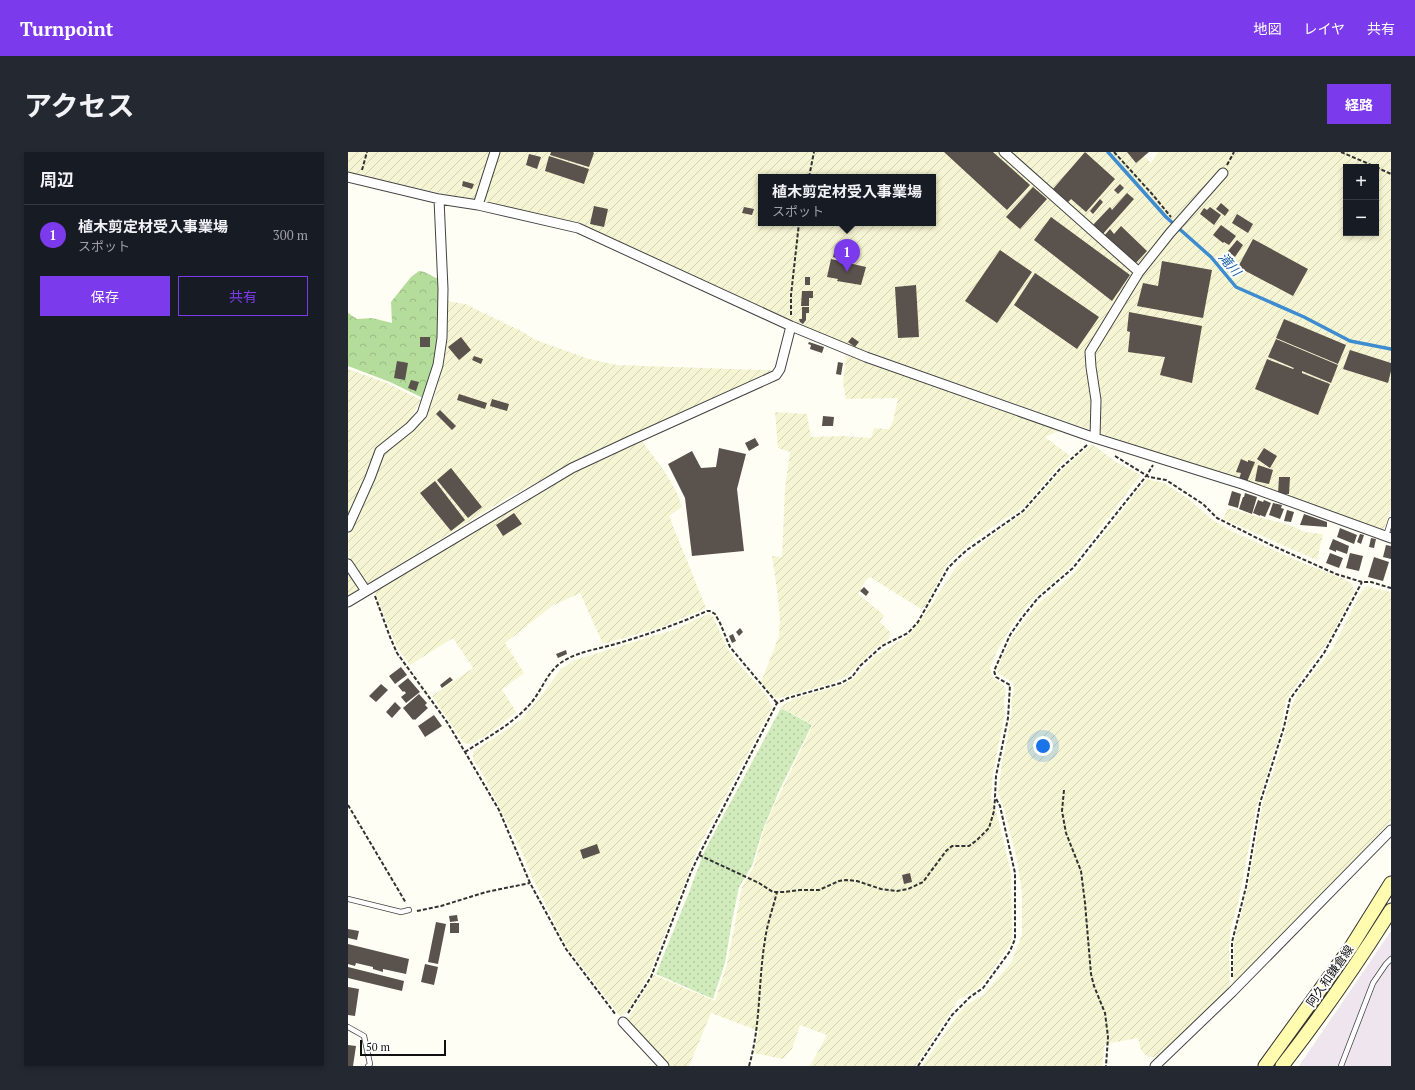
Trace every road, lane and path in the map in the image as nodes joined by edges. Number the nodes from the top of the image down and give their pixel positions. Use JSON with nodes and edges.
{"nodes":[{"id":1,"x":367,"y":152,"type":"edge"},
{"id":2,"x":494,"y":152,"type":"edge"},
{"id":3,"x":814,"y":152,"type":"edge"},
{"id":4,"x":1004,"y":152,"type":"edge"},
{"id":5,"x":1114,"y":152,"type":"edge"},
{"id":6,"x":1234,"y":152,"type":"edge"},
{"id":7,"x":1341,"y":152,"type":"edge"},
{"id":8,"x":1369,"y":164,"type":"edge"},
{"id":9,"x":1379,"y":168,"type":"edge"},
{"id":10,"x":1223,"y":173,"type":"joint"},
{"id":11,"x":810,"y":174,"type":"edge"},
{"id":12,"x":1391,"y":174,"type":"edge"},
{"id":13,"x":348,"y":177,"type":"edge"},
{"id":14,"x":360,"y":180,"type":"junction"},
{"id":15,"x":439,"y":199,"type":"junction"},
{"id":16,"x":478,"y":206,"type":"junction"},
{"id":17,"x":1178,"y":224,"type":"junction"},
{"id":18,"x":799,"y":226,"type":"edge"},
{"id":19,"x":1139,"y":272,"type":"junction"},
{"id":20,"x":791,"y":326,"type":"junction"},
{"id":21,"x":1095,"y":438,"type":"junction"},
{"id":22,"x":1115,"y":456,"type":"dead end"},
{"id":23,"x":1158,"y":458,"type":"junction"},
{"id":24,"x":1147,"y":475,"type":"junction"},
{"id":25,"x":1391,"y":520,"type":"edge"},
{"id":26,"x":348,"y":527,"type":"edge"},
{"id":27,"x":1389,"y":537,"type":"edge"},
{"id":28,"x":348,"y":564,"type":"edge"},
{"id":29,"x":1362,"y":582,"type":"junction"},
{"id":30,"x":1391,"y":588,"type":"edge"},
{"id":31,"x":368,"y":589,"type":"junction"},
{"id":32,"x":348,"y":602,"type":"edge"},
{"id":33,"x":777,"y":704,"type":"junction"},
{"id":34,"x":465,"y":752,"type":"junction"},
{"id":35,"x":1064,"y":790,"type":"dead end"},
{"id":36,"x":995,"y":797,"type":"junction"},
{"id":37,"x":348,"y":805,"type":"edge"},
{"id":38,"x":1391,"y":830,"type":"edge"},
{"id":39,"x":699,"y":855,"type":"junction"},
{"id":40,"x":530,"y":883,"type":"junction"},
{"id":41,"x":1391,"y":883,"type":"edge"},
{"id":42,"x":777,"y":892,"type":"junction"},
{"id":43,"x":348,"y":899,"type":"edge"},
{"id":44,"x":409,"y":910,"type":"junction"},
{"id":45,"x":1391,"y":910,"type":"edge"},
{"id":46,"x":1391,"y":959,"type":"edge"},
{"id":47,"x":1232,"y":992,"type":"junction"},
{"id":48,"x":623,"y":1022,"type":"junction"},
{"id":49,"x":348,"y":1027,"type":"edge"},
{"id":50,"x":368,"y":1066,"type":"edge"},
{"id":51,"x":664,"y":1066,"type":"edge"},
{"id":52,"x":749,"y":1066,"type":"edge"},
{"id":53,"x":918,"y":1066,"type":"edge"},
{"id":54,"x":1106,"y":1066,"type":"edge"},
{"id":55,"x":1155,"y":1066,"type":"edge"},
{"id":56,"x":1265,"y":1066,"type":"edge"},
{"id":57,"x":1282,"y":1066,"type":"edge"},
{"id":58,"x":1341,"y":1066,"type":"edge"}],
"edges":[{"from":1,"to":14,"type":"path"},
{"from":2,"to":16,"type":"street"},
{"from":3,"to":11,"type":"path"},
{"from":4,"to":19,"type":"street"},
{"from":5,"to":17,"type":"path"},
{"from":6,"to":10,"type":"path"},
{"from":7,"to":8,"type":"path"},
{"from":9,"to":12,"type":"path"},
{"from":10,"to":17,"type":"street"},
{"from":13,"to":14,"type":"street"},
{"from":14,"to":15,"type":"street"},
{"from":15,"to":16,"type":"street"},
{"from":15,"to":26,"type":"street"},
{"from":16,"to":20,"type":"street"},
{"from":17,"to":19,"type":"street"},
{"from":18,"to":20,"type":"path"},
{"from":19,"to":21,"type":"street"},
{"from":20,"to":21,"type":"street"},
{"from":20,"to":31,"type":"street"},
{"from":21,"to":23,"type":"street"},
{"from":21,"to":33,"type":"path"},
{"from":22,"to":24,"type":"path"},
{"from":23,"to":24,"type":"path"},
{"from":23,"to":27,"type":"street"},
{"from":24,"to":29,"type":"path"},
{"from":24,"to":36,"type":"path"},
{"from":25,"to":27,"type":"lane"},
{"from":28,"to":31,"type":"street"},
{"from":29,"to":30,"type":"path"},
{"from":29,"to":47,"type":"path"},
{"from":31,"to":32,"type":"street"},
{"from":31,"to":34,"type":"path"},
{"from":33,"to":34,"type":"path"},
{"from":33,"to":39,"type":"path"},
{"from":34,"to":40,"type":"path"},
{"from":35,"to":54,"type":"path"},
{"from":36,"to":42,"type":"path"},
{"from":36,"to":53,"type":"path"},
{"from":37,"to":44,"type":"path"},
{"from":38,"to":47,"type":"street"},
{"from":39,"to":42,"type":"path"},
{"from":39,"to":48,"type":"path"},
{"from":40,"to":44,"type":"path"},
{"from":40,"to":48,"type":"path"},
{"from":41,"to":56,"type":"main road","name":"阿久和鎌倉線"},
{"from":42,"to":52,"type":"path"},
{"from":43,"to":44,"type":"lane"},
{"from":45,"to":57,"type":"main road","name":"阿久和鎌倉線"},
{"from":46,"to":58,"type":"lane"},
{"from":47,"to":55,"type":"street"},
{"from":48,"to":51,"type":"street"},
{"from":49,"to":50,"type":"lane"}]}
